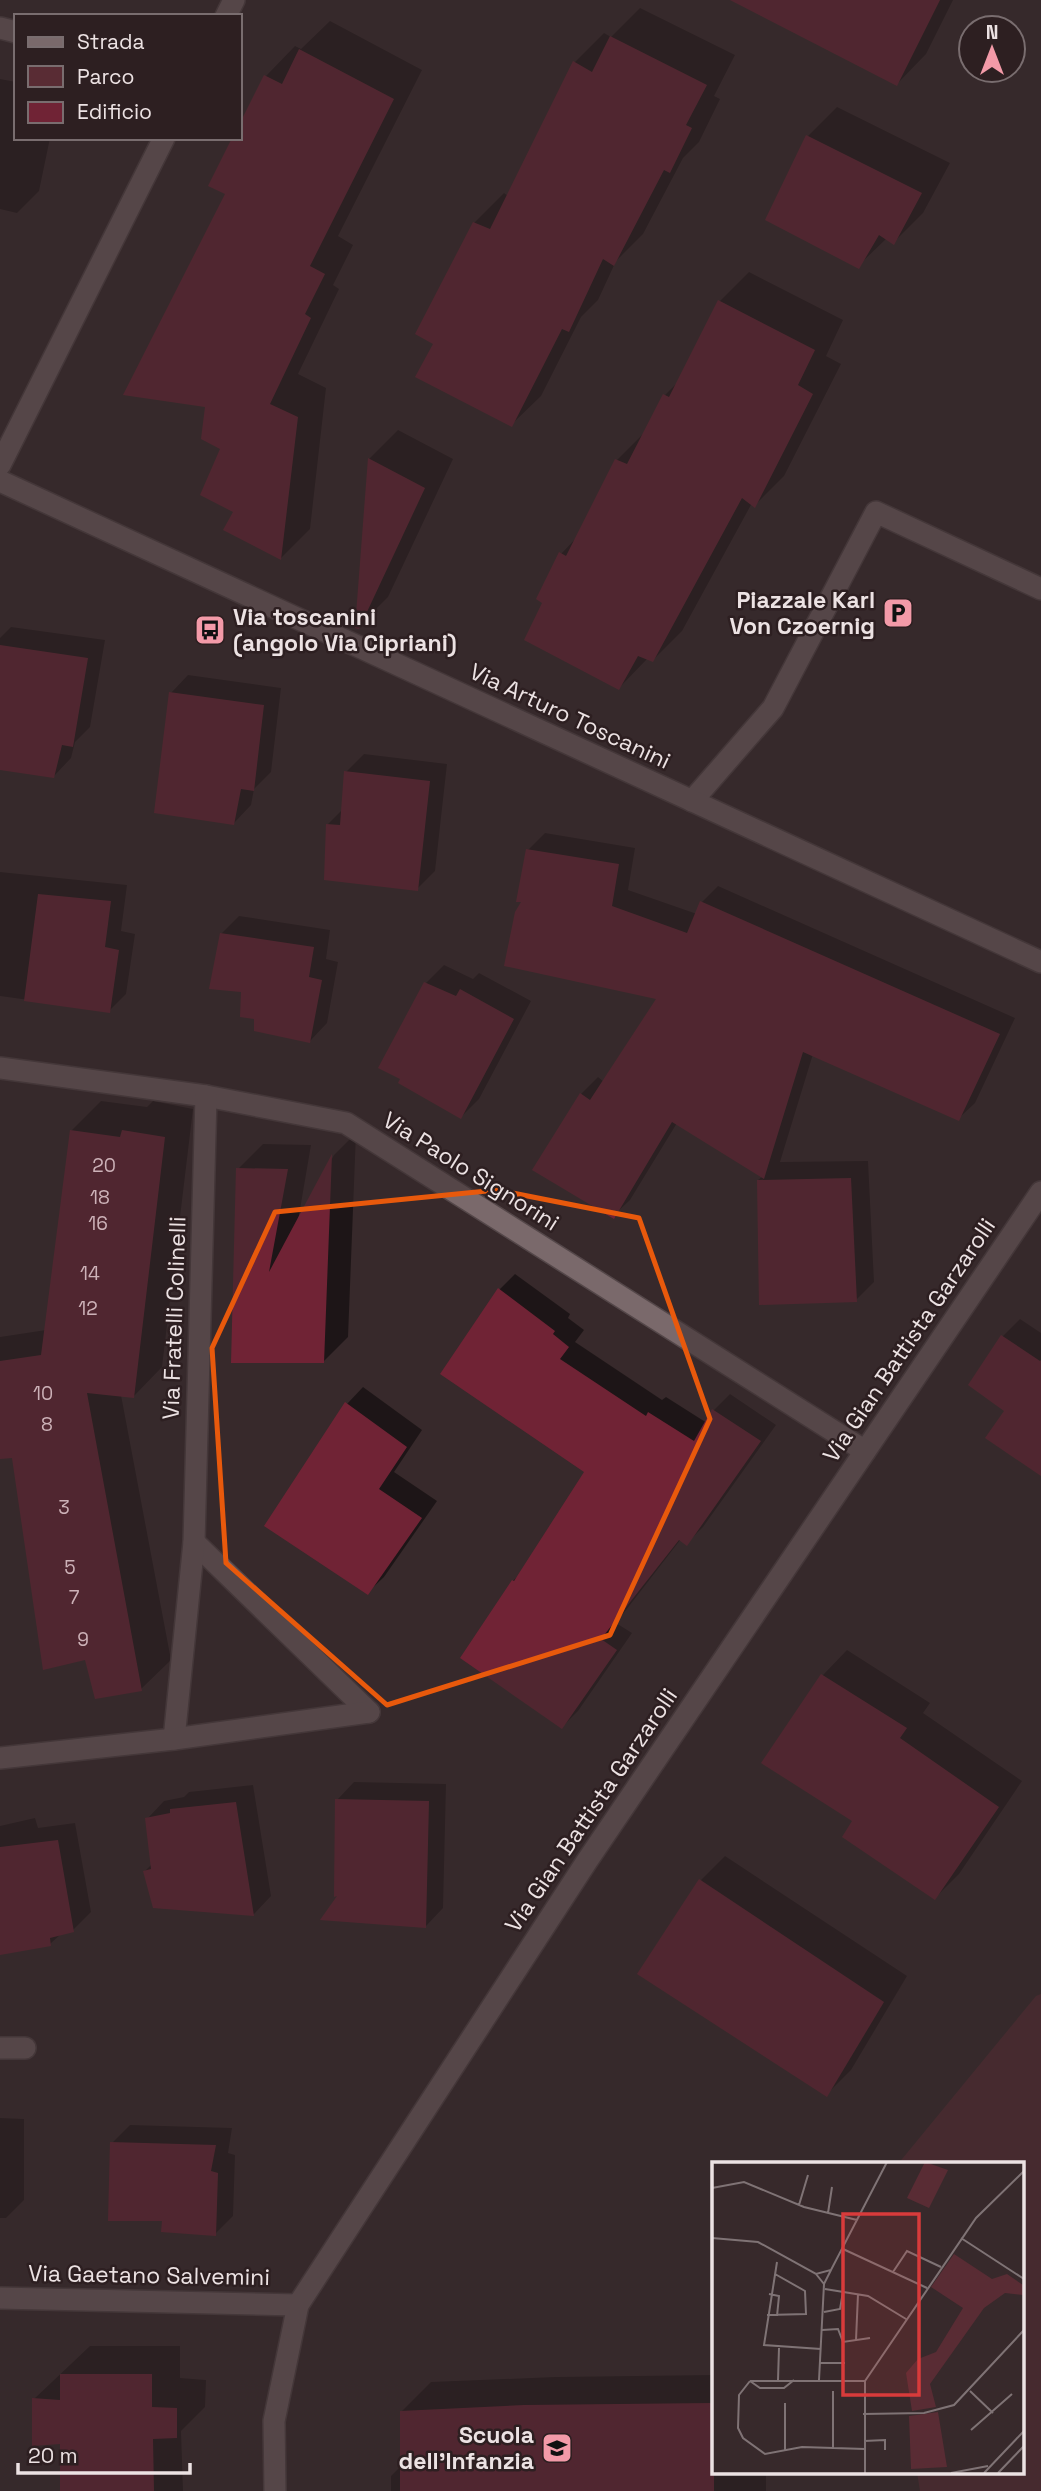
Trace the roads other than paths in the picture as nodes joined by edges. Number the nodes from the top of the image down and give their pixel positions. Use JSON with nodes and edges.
{"nodes":[{"id":1,"x":163,"y":140,"type":"edge"},
{"id":2,"x":0,"y":465,"type":"edge"},
{"id":3,"x":0,"y":481,"type":"edge"},
{"id":4,"x":1041,"y":589,"type":"edge"},
{"id":5,"x":692,"y":801,"type":"junction"},
{"id":6,"x":1041,"y":962,"type":"edge"},
{"id":7,"x":0,"y":1068,"type":"edge"},
{"id":8,"x":206,"y":1096,"type":"junction"},
{"id":9,"x":1041,"y":1192,"type":"edge"},
{"id":10,"x":864,"y":1451,"type":"junction"},
{"id":11,"x":194,"y":1542,"type":"junction"},
{"id":12,"x":174,"y":1739,"type":"junction"},
{"id":13,"x":0,"y":1758,"type":"edge"},
{"id":14,"x":0,"y":2048,"type":"edge"},
{"id":15,"x":26,"y":2048,"type":"dead end"},
{"id":16,"x":0,"y":2298,"type":"edge"},
{"id":17,"x":298,"y":2305,"type":"junction"},
{"id":18,"x":275,"y":2491,"type":"edge"}],
"edges":[{"from":1,"to":2,"type":"street"},
{"from":3,"to":5,"type":"street","name":"Via Arturo Toscanini"},
{"from":4,"to":5,"type":"street"},
{"from":5,"to":6,"type":"street","name":"Via Arturo Toscanini"},
{"from":7,"to":8,"type":"street","name":"Via Paolo Signorini"},
{"from":8,"to":10,"type":"street","name":"Via Paolo Signorini"},
{"from":8,"to":11,"type":"street","name":"Via Fratelli Colinelli"},
{"from":9,"to":10,"type":"street","name":"Via Gian Battista Garzarolli"},
{"from":10,"to":17,"type":"street","name":"Via Gian Battista Garzarolli"},
{"from":11,"to":12,"type":"street","name":"Via Fratelli Colinelli"},
{"from":11,"to":12,"type":"street"},
{"from":12,"to":13,"type":"street"},
{"from":14,"to":15,"type":"street"},
{"from":16,"to":17,"type":"street","name":"Via Gaetano Salvemini"},
{"from":17,"to":18,"type":"street","name":"Via Gian Battista Garzarolli"}]}
